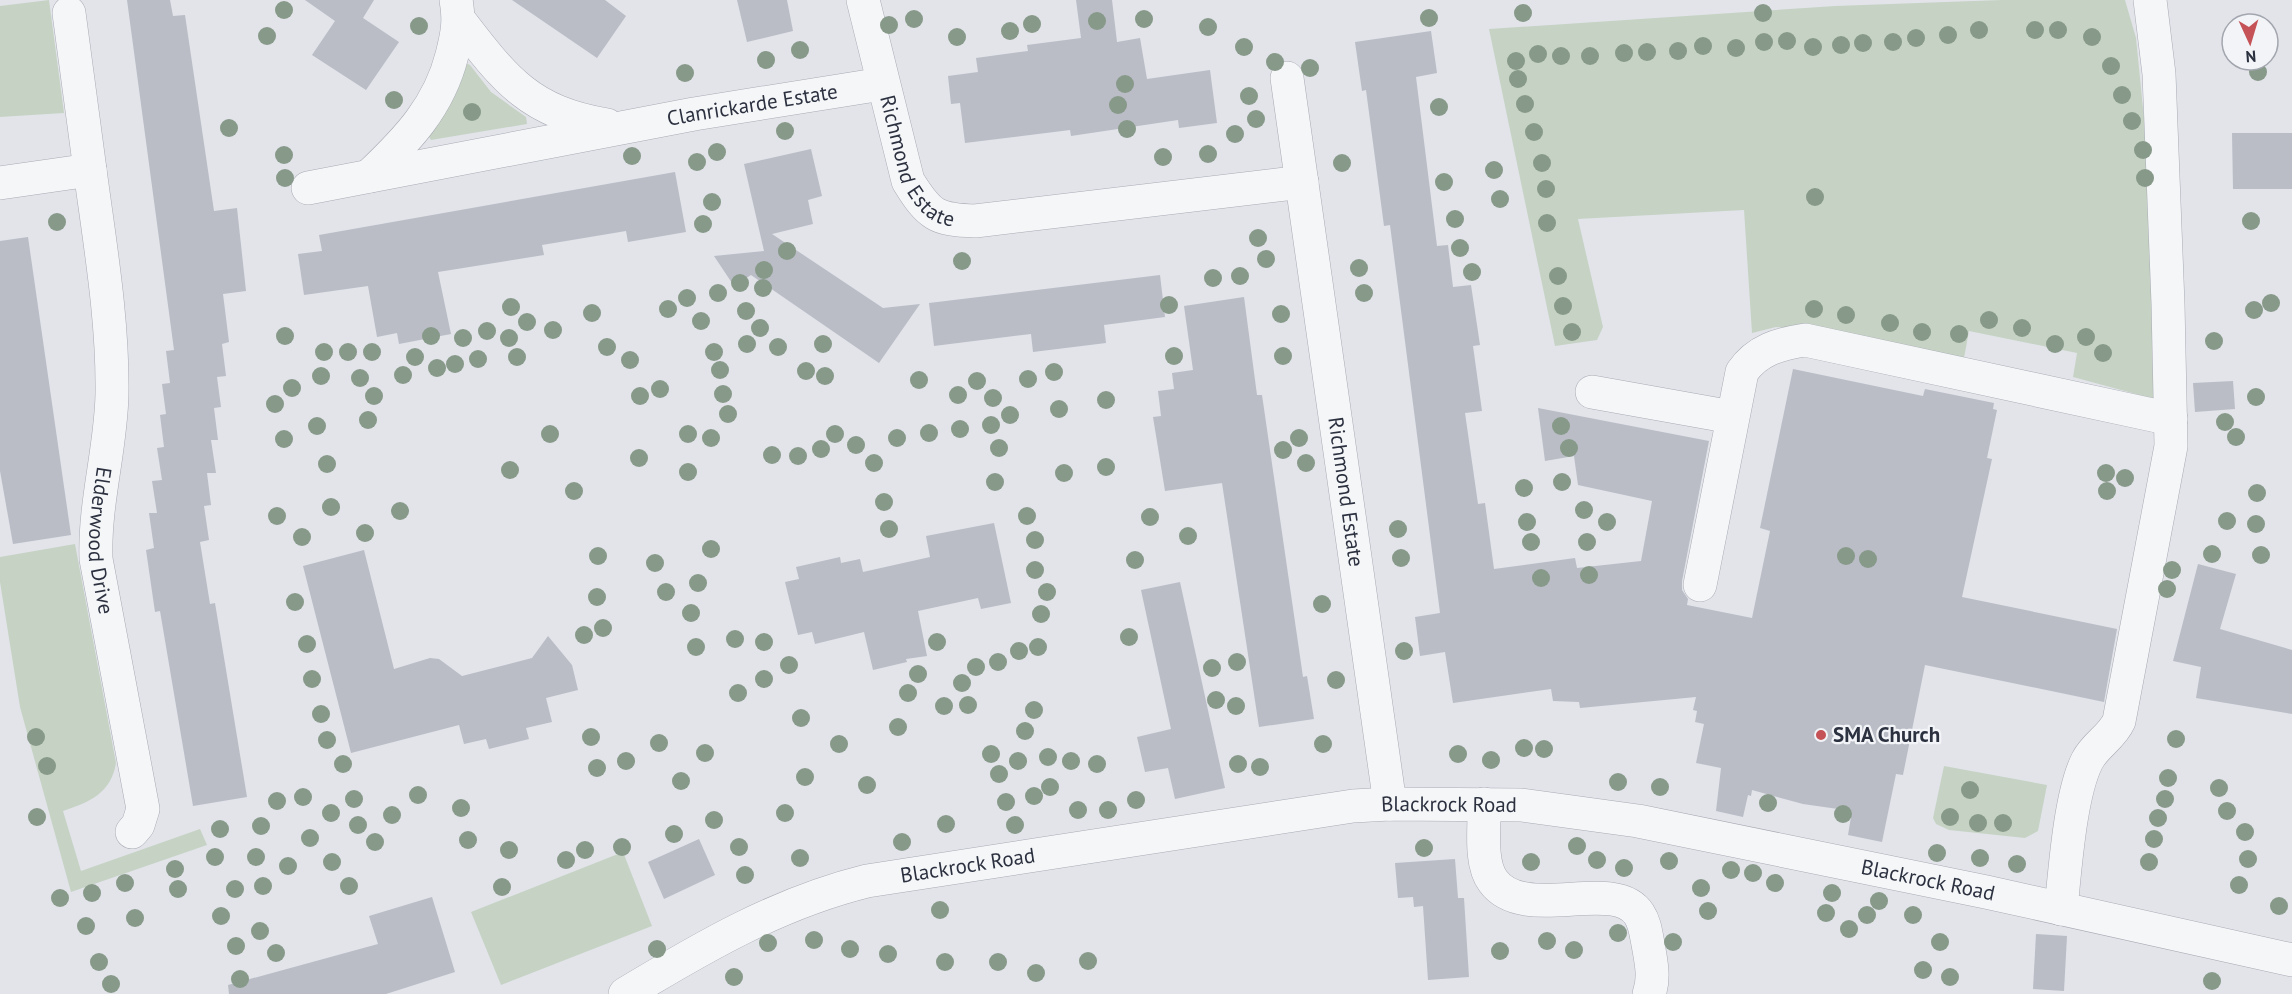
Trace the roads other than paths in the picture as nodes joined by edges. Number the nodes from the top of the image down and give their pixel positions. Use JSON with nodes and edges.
{"nodes":[{"id":1,"x":863,"y":0,"type":"edge"},
{"id":2,"x":2150,"y":0,"type":"edge"},
{"id":3,"x":458,"y":11,"type":"edge"},
{"id":4,"x":69,"y":13,"type":"dead end"},
{"id":5,"x":1287,"y":78,"type":"dead end"},
{"id":6,"x":882,"y":84,"type":"junction"},
{"id":7,"x":622,"y":127,"type":"junction"},
{"id":8,"x":90,"y":170,"type":"junction"},
{"id":9,"x":369,"y":176,"type":"junction"},
{"id":10,"x":1302,"y":182,"type":"junction"},
{"id":11,"x":0,"y":183,"type":"edge"},
{"id":12,"x":308,"y":188,"type":"dead end"},
{"id":13,"x":1592,"y":392,"type":"dead end"},
{"id":14,"x":1732,"y":417,"type":"junction"},
{"id":15,"x":2171,"y":419,"type":"junction"},
{"id":16,"x":1700,"y":585,"type":"dead end"},
{"id":17,"x":1390,"y":804,"type":"junction"},
{"id":18,"x":1484,"y":804,"type":"junction"},
{"id":19,"x":132,"y":832,"type":"dead end"},
{"id":20,"x":2061,"y":909,"type":"junction"},
{"id":21,"x":2292,"y":960,"type":"edge"},
{"id":22,"x":625,"y":994,"type":"edge"},
{"id":23,"x":1649,"y":994,"type":"edge"}],
"edges":[{"from":1,"to":6,"type":"street","name":"Richmond Estate"},
{"from":2,"to":15,"type":"street"},
{"from":3,"to":7,"type":"street","name":"Clanrickarde Estate"},
{"from":3,"to":9,"type":"street","name":"Clanrickarde Estate"},
{"from":4,"to":8,"type":"street","name":"Elderwood Drive"},
{"from":5,"to":10,"type":"street","name":"Richmond Estate"},
{"from":6,"to":7,"type":"street","name":"Clanrickarde Estate"},
{"from":6,"to":10,"type":"street","name":"Richmond Estate"},
{"from":7,"to":9,"type":"street","name":"Clanrickarde Estate"},
{"from":8,"to":11,"type":"street"},
{"from":8,"to":19,"type":"street","name":"Elderwood Drive"},
{"from":9,"to":12,"type":"street","name":"Clanrickarde Estate"},
{"from":10,"to":17,"type":"street","name":"Richmond Estate"},
{"from":13,"to":14,"type":"street"},
{"from":14,"to":15,"type":"street"},
{"from":14,"to":16,"type":"street"},
{"from":15,"to":20,"type":"street"},
{"from":17,"to":18,"type":"street","name":"Blackrock Road"},
{"from":17,"to":22,"type":"street","name":"Blackrock Road"},
{"from":18,"to":20,"type":"street","name":"Blackrock Road"},
{"from":18,"to":23,"type":"street"},
{"from":20,"to":21,"type":"street","name":"Blackrock Road"}]}
